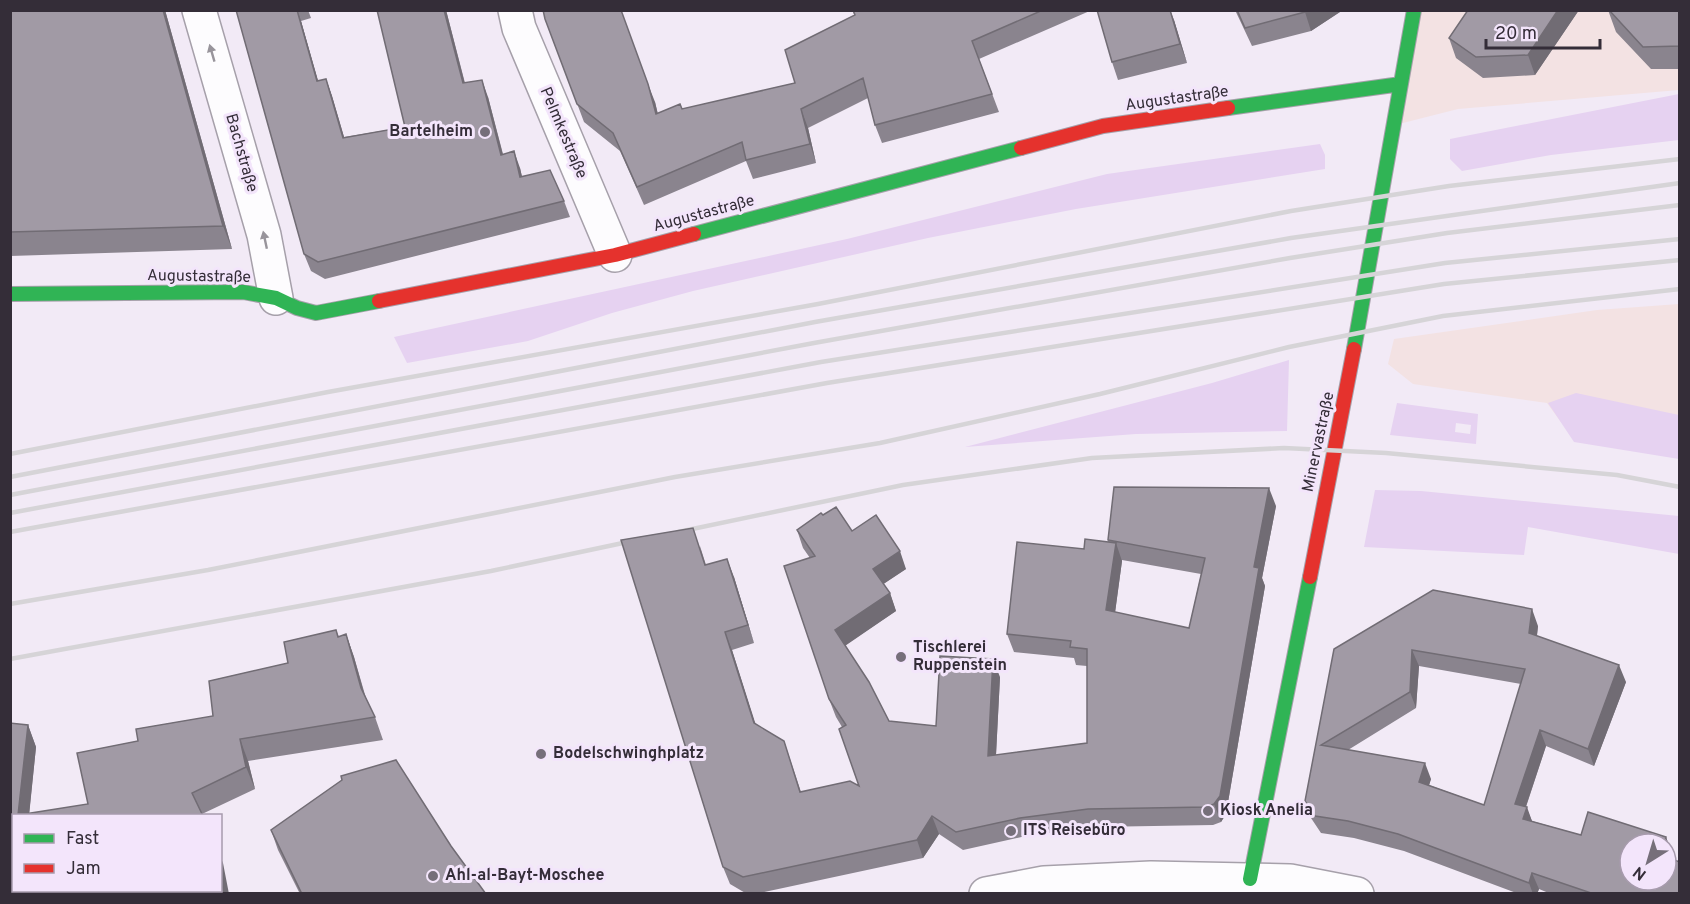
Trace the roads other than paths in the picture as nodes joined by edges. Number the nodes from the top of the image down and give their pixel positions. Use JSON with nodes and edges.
{"nodes":[{"id":1,"x":200,"y":10,"type":"edge"},
{"id":2,"x":515,"y":10,"type":"edge"},
{"id":3,"x":1414,"y":10,"type":"edge"},
{"id":4,"x":1401,"y":84,"type":"junction"},
{"id":5,"x":615,"y":255,"type":"junction"},
{"id":6,"x":10,"y":294,"type":"edge"},
{"id":7,"x":276,"y":298,"type":"junction"},
{"id":8,"x":1250,"y":879,"type":"junction"},
{"id":9,"x":986,"y":894,"type":"edge"},
{"id":10,"x":1356,"y":894,"type":"edge"}],
"edges":[{"from":7,"to":1,"type":"street","name":"Bachstraße","one_way":true},
{"from":2,"to":5,"type":"street","name":"Pelmkestraße"},
{"from":3,"to":4,"type":"street","name":"Minervastraße"},
{"from":4,"to":5,"type":"street","name":"Augustastraße"},
{"from":4,"to":8,"type":"street","name":"Minervastraße"},
{"from":5,"to":7,"type":"street","name":"Augustastraße"},
{"from":6,"to":7,"type":"street","name":"Augustastraße"},
{"from":8,"to":9,"type":"street"},
{"from":8,"to":10,"type":"street"}]}
